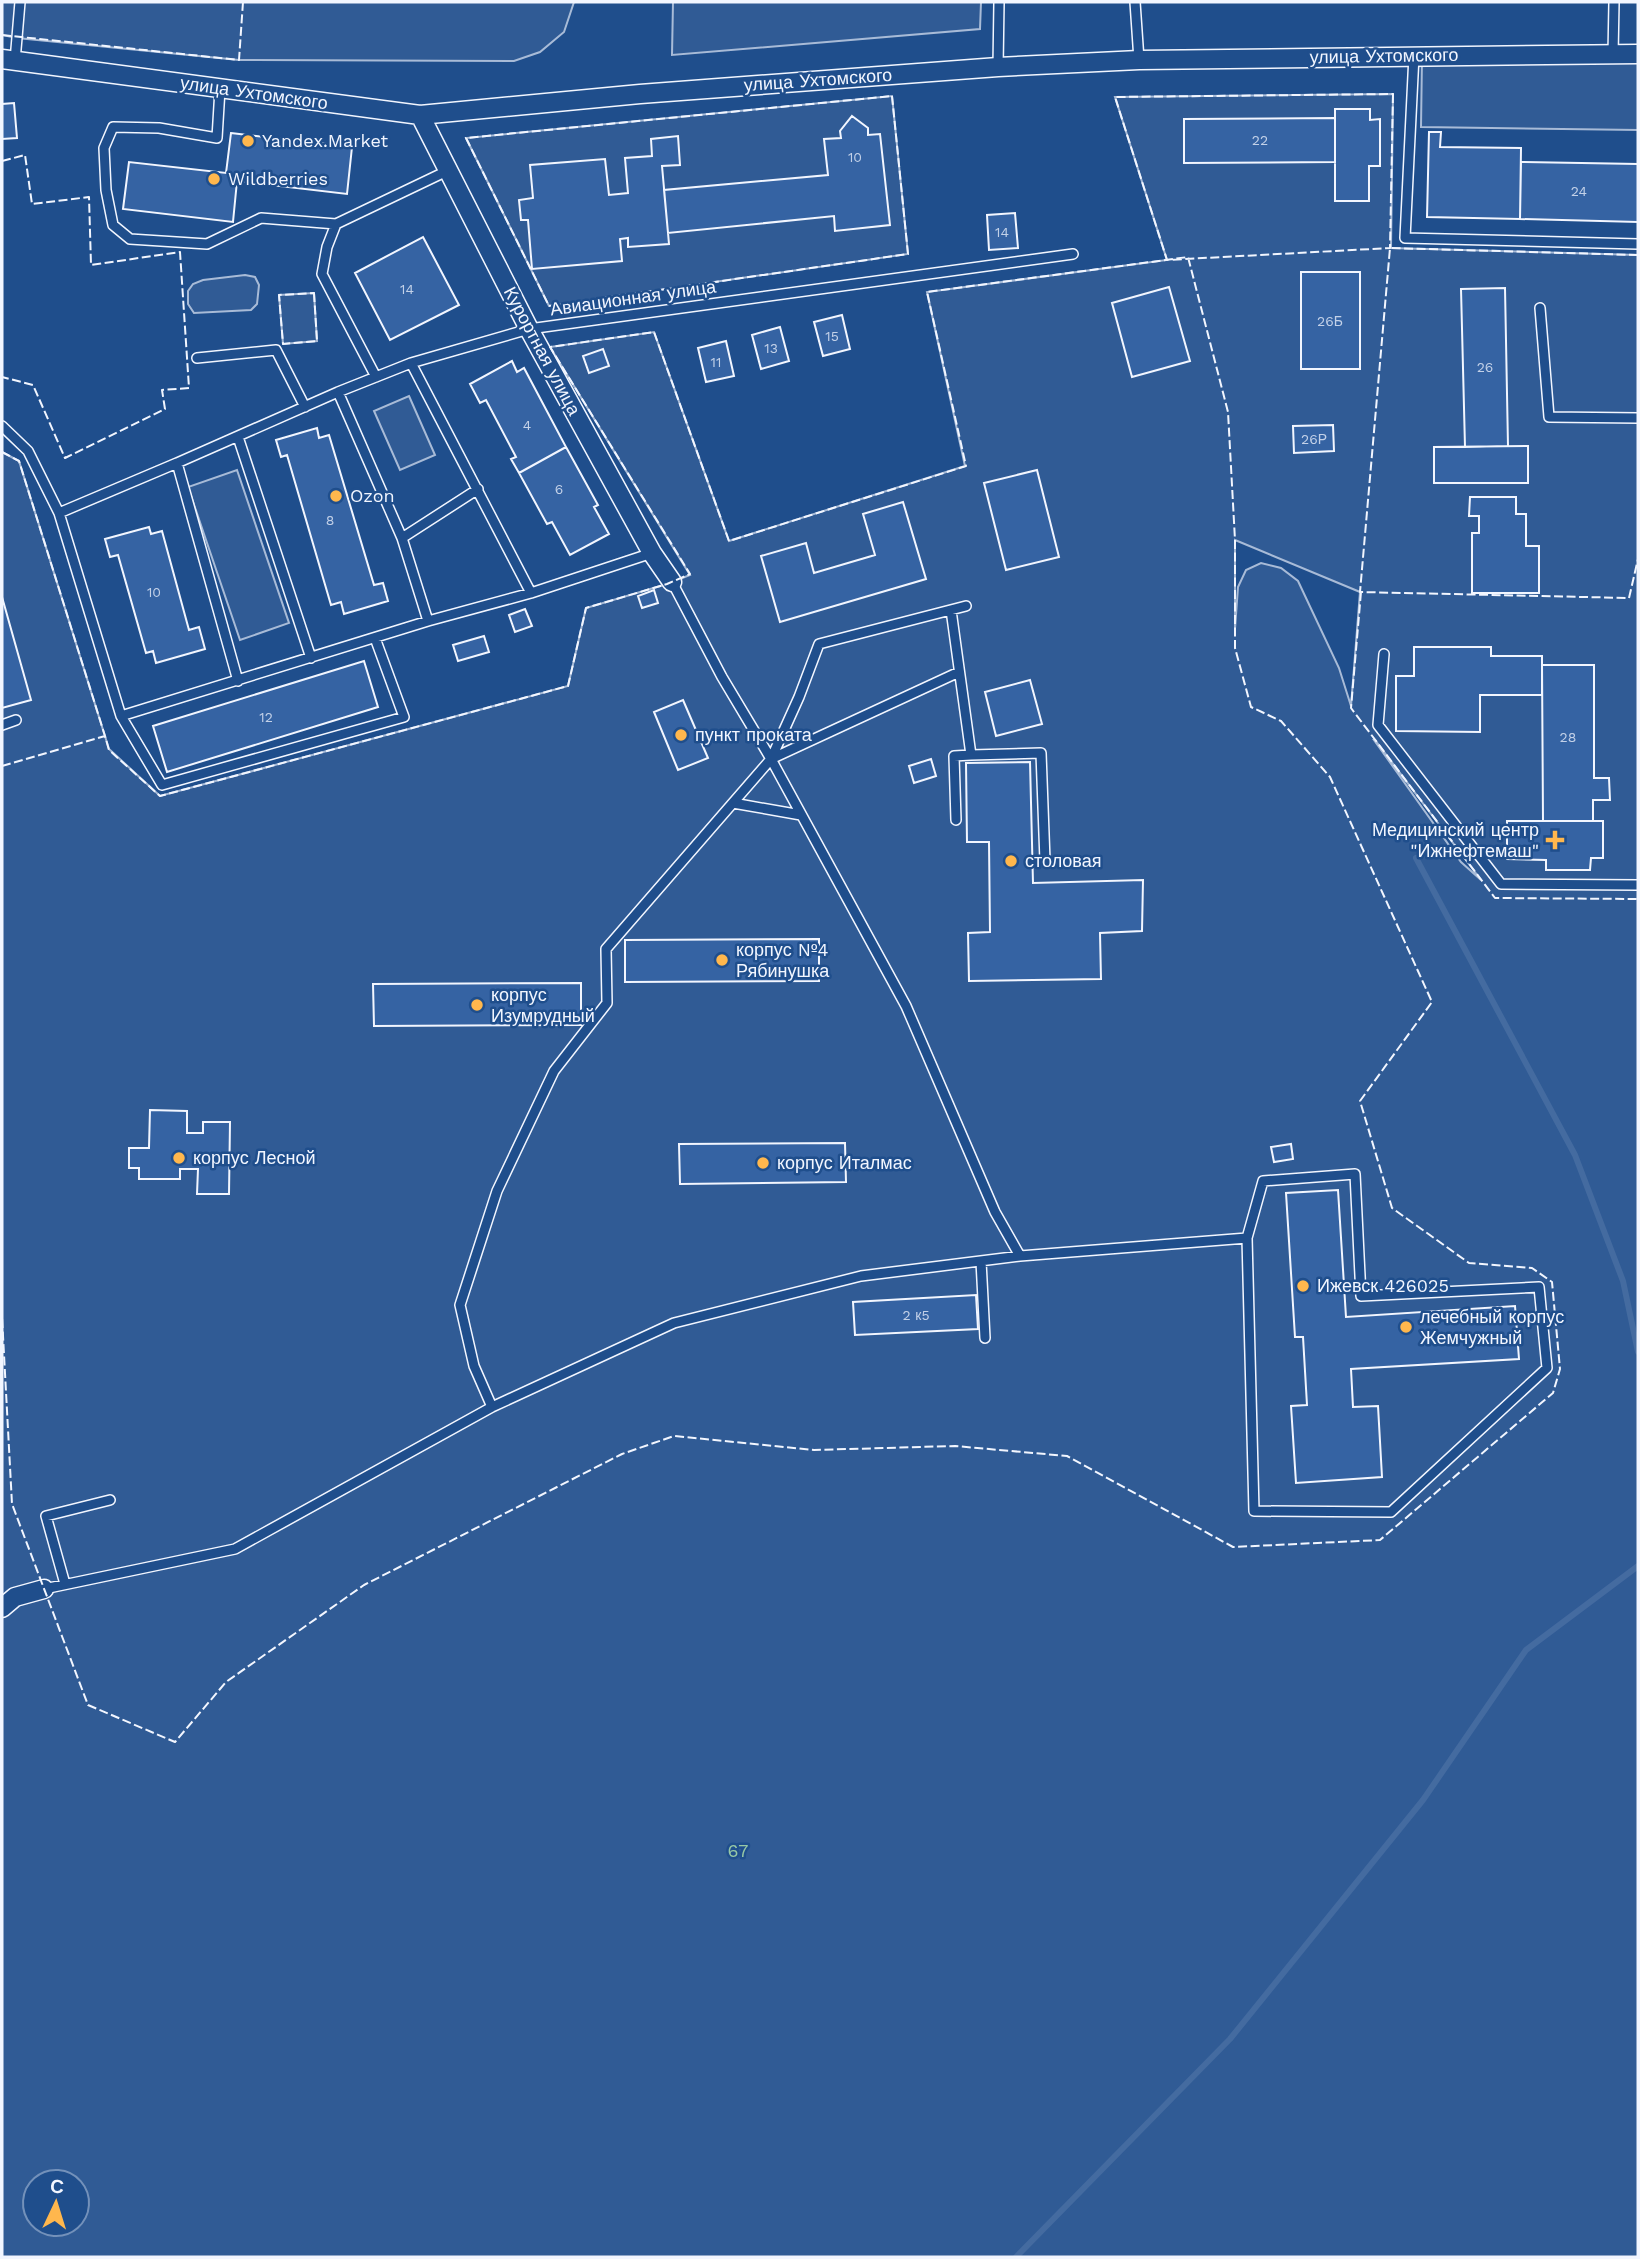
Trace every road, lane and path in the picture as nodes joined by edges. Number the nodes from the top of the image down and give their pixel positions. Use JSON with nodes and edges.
{"nodes":[{"id":1,"x":20,"y":2,"type":"edge"},
{"id":2,"x":999,"y":2,"type":"edge"},
{"id":3,"x":1135,"y":2,"type":"edge"},
{"id":4,"x":1614,"y":2,"type":"edge"},
{"id":5,"x":1638,"y":54,"type":"edge"},
{"id":6,"x":1415,"y":55,"type":"junction"},
{"id":7,"x":1613,"y":55,"type":"junction"},
{"id":8,"x":8,"y":60,"type":"edge"},
{"id":9,"x":1139,"y":60,"type":"junction"},
{"id":10,"x":998,"y":67,"type":"junction"},
{"id":11,"x":220,"y":89,"type":"junction"},
{"id":12,"x":420,"y":115,"type":"junction"},
{"id":13,"x":449,"y":170,"type":"junction"},
{"id":14,"x":336,"y":224,"type":"junction"},
{"id":15,"x":1638,"y":244,"type":"edge"},
{"id":16,"x":1073,"y":254,"type":"dead end"},
{"id":17,"x":1540,"y":308,"type":"dead end"},
{"id":18,"x":529,"y":329,"type":"junction"},
{"id":19,"x":197,"y":358,"type":"dead end"},
{"id":20,"x":411,"y":363,"type":"junction"},
{"id":21,"x":376,"y":377,"type":"junction"},
{"id":22,"x":338,"y":392,"type":"junction"},
{"id":23,"x":304,"y":407,"type":"junction"},
{"id":24,"x":1638,"y":418,"type":"edge"},
{"id":25,"x":2,"y":426,"type":"edge"},
{"id":26,"x":238,"y":437,"type":"junction"},
{"id":27,"x":177,"y":463,"type":"junction"},
{"id":28,"x":478,"y":489,"type":"junction"},
{"id":29,"x":60,"y":513,"type":"junction"},
{"id":30,"x":402,"y":538,"type":"junction"},
{"id":31,"x":652,"y":553,"type":"junction"},
{"id":32,"x":672,"y":582,"type":"joint"},
{"id":33,"x":531,"y":593,"type":"junction"},
{"id":34,"x":966,"y":606,"type":"dead end"},
{"id":35,"x":951,"y":610,"type":"junction"},
{"id":36,"x":428,"y":621,"type":"junction"},
{"id":37,"x":375,"y":638,"type":"junction"},
{"id":38,"x":1384,"y":654,"type":"dead end"},
{"id":39,"x":311,"y":658,"type":"junction"},
{"id":40,"x":959,"y":672,"type":"junction"},
{"id":41,"x":238,"y":681,"type":"junction"},
{"id":42,"x":121,"y":716,"type":"junction"},
{"id":43,"x":16,"y":719,"type":"dead end"},
{"id":44,"x":2,"y":724,"type":"edge"},
{"id":45,"x":971,"y":755,"type":"junction"},
{"id":46,"x":771,"y":759,"type":"junction"},
{"id":47,"x":733,"y":803,"type":"junction"},
{"id":48,"x":802,"y":815,"type":"junction"},
{"id":49,"x":956,"y":820,"type":"dead end"},
{"id":50,"x":1045,"y":861,"type":"dead end"},
{"id":51,"x":1638,"y":885,"type":"edge"},
{"id":52,"x":1247,"y":1238,"type":"junction"},
{"id":53,"x":1020,"y":1256,"type":"junction"},
{"id":54,"x":981,"y":1261,"type":"junction"},
{"id":55,"x":985,"y":1338,"type":"dead end"},
{"id":56,"x":492,"y":1407,"type":"junction"},
{"id":57,"x":110,"y":1500,"type":"dead end"},
{"id":58,"x":65,"y":1584,"type":"junction"},
{"id":59,"x":44,"y":1589,"type":"joint"},
{"id":60,"x":2,"y":1608,"type":"edge"}],
"edges":[{"from":1,"to":8,"type":"lane"},
{"from":2,"to":10,"type":"lane"},
{"from":3,"to":9,"type":"lane"},
{"from":4,"to":7,"type":"lane"},
{"from":5,"to":7,"type":"street","name":"улица Ухтомского"},
{"from":6,"to":7,"type":"street","name":"улица Ухтомского"},
{"from":6,"to":9,"type":"street","name":"улица Ухтомского"},
{"from":6,"to":15,"type":"lane"},
{"from":8,"to":11,"type":"street","name":"улица Ухтомского"},
{"from":9,"to":10,"type":"street","name":"улица Ухтомского"},
{"from":10,"to":12,"type":"street","name":"улица Ухтомского"},
{"from":11,"to":12,"type":"street","name":"улица Ухтомского"},
{"from":11,"to":14,"type":"lane"},
{"from":12,"to":13,"type":"street","name":"Курортная улица"},
{"from":13,"to":14,"type":"lane"},
{"from":13,"to":18,"type":"street","name":"Курортная улица"},
{"from":14,"to":21,"type":"lane"},
{"from":16,"to":18,"type":"lane","name":"Авиационная улица"},
{"from":17,"to":24,"type":"lane"},
{"from":18,"to":20,"type":"lane","name":"Авиационная улица"},
{"from":18,"to":31,"type":"street","name":"Курортная улица"},
{"from":19,"to":23,"type":"lane"},
{"from":20,"to":21,"type":"lane","name":"Авиационная улица"},
{"from":20,"to":28,"type":"lane"},
{"from":21,"to":22,"type":"lane","name":"Авиационная улица"},
{"from":22,"to":23,"type":"lane","name":"Авиационная улица"},
{"from":22,"to":30,"type":"lane"},
{"from":23,"to":26,"type":"lane","name":"Авиационная улица"},
{"from":25,"to":29,"type":"lane"},
{"from":26,"to":27,"type":"lane","name":"Авиационная улица"},
{"from":26,"to":39,"type":"lane"},
{"from":27,"to":29,"type":"lane","name":"Авиационная улица"},
{"from":27,"to":41,"type":"lane"},
{"from":28,"to":30,"type":"lane"},
{"from":28,"to":33,"type":"lane"},
{"from":29,"to":42,"type":"lane"},
{"from":30,"to":36,"type":"lane"},
{"from":31,"to":32,"type":"street","name":"Курортная улица"},
{"from":31,"to":33,"type":"lane"},
{"from":32,"to":46,"type":"lane"},
{"from":33,"to":36,"type":"lane"},
{"from":34,"to":35,"type":"lane"},
{"from":35,"to":40,"type":"lane"},
{"from":35,"to":46,"type":"lane"},
{"from":36,"to":37,"type":"lane"},
{"from":37,"to":39,"type":"lane"},
{"from":37,"to":42,"type":"lane"},
{"from":38,"to":51,"type":"lane"},
{"from":39,"to":41,"type":"lane"},
{"from":40,"to":45,"type":"lane"},
{"from":40,"to":46,"type":"lane"},
{"from":41,"to":42,"type":"lane"},
{"from":43,"to":44,"type":"lane"},
{"from":45,"to":49,"type":"lane"},
{"from":45,"to":50,"type":"lane"},
{"from":46,"to":47,"type":"lane"},
{"from":46,"to":48,"type":"lane"},
{"from":47,"to":48,"type":"lane"},
{"from":47,"to":56,"type":"lane"},
{"from":48,"to":53,"type":"lane"},
{"from":52,"to":52,"type":"lane"},
{"from":52,"to":53,"type":"lane"},
{"from":53,"to":54,"type":"lane"},
{"from":54,"to":55,"type":"lane"},
{"from":54,"to":56,"type":"lane"},
{"from":56,"to":58,"type":"lane"},
{"from":57,"to":58,"type":"lane"},
{"from":58,"to":59,"type":"lane"},
{"from":59,"to":60,"type":"street"}]}
